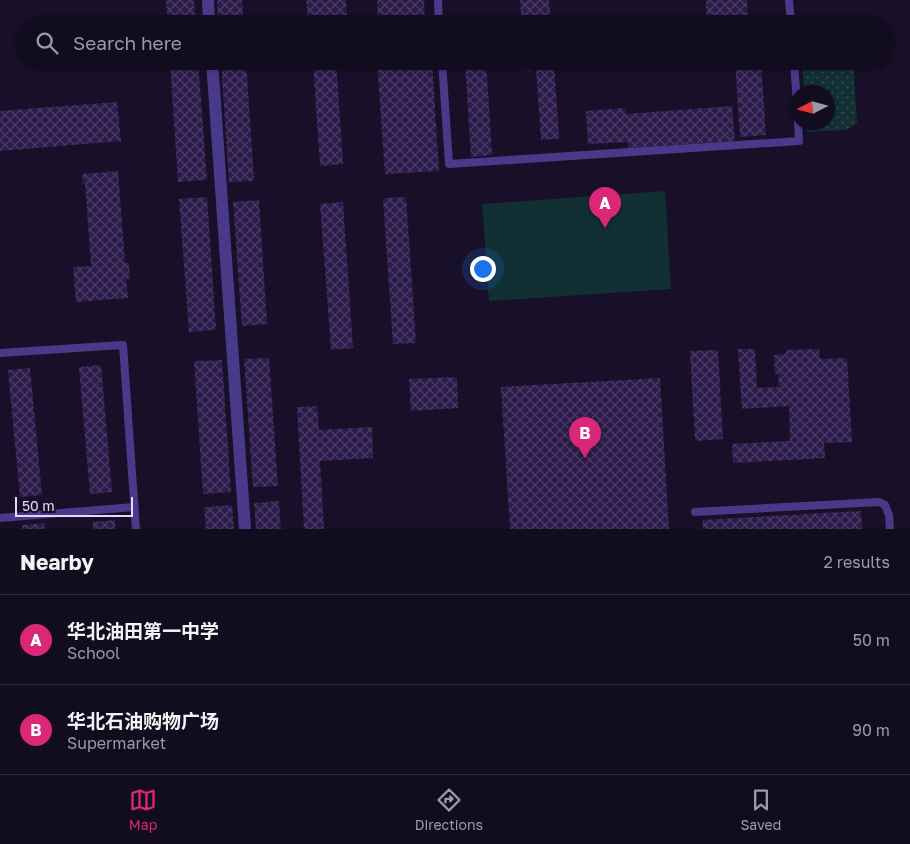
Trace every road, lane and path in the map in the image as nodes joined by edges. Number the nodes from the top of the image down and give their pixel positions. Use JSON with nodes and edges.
{"nodes":[{"id":1,"x":208,"y":0,"type":"edge"},
{"id":2,"x":438,"y":0,"type":"edge"},
{"id":3,"x":789,"y":0,"type":"edge"},
{"id":4,"x":209,"y":15,"type":"edge"},
{"id":5,"x":439,"y":15,"type":"edge"},
{"id":6,"x":790,"y":15,"type":"edge"},
{"id":7,"x":213,"y":70,"type":"edge"},
{"id":8,"x":443,"y":70,"type":"edge"},
{"id":9,"x":795,"y":70,"type":"edge"},
{"id":10,"x":796,"y":85,"type":"edge"},
{"id":11,"x":798,"y":130,"type":"edge"},
{"id":12,"x":0,"y":353,"type":"edge"},
{"id":13,"x":134,"y":507,"type":"junction"},
{"id":14,"x":695,"y":512,"type":"dead end"},
{"id":15,"x":0,"y":518,"type":"edge"},
{"id":16,"x":136,"y":529,"type":"edge"},
{"id":17,"x":245,"y":529,"type":"edge"},
{"id":18,"x":890,"y":529,"type":"edge"}],
"edges":[{"from":1,"to":4,"type":"street"},
{"from":2,"to":5,"type":"lane"},
{"from":3,"to":6,"type":"lane"},
{"from":7,"to":17,"type":"street"},
{"from":8,"to":11,"type":"lane"},
{"from":9,"to":10,"type":"lane"},
{"from":12,"to":13,"type":"lane"},
{"from":13,"to":15,"type":"lane"},
{"from":13,"to":16,"type":"lane"},
{"from":14,"to":18,"type":"lane"}]}
